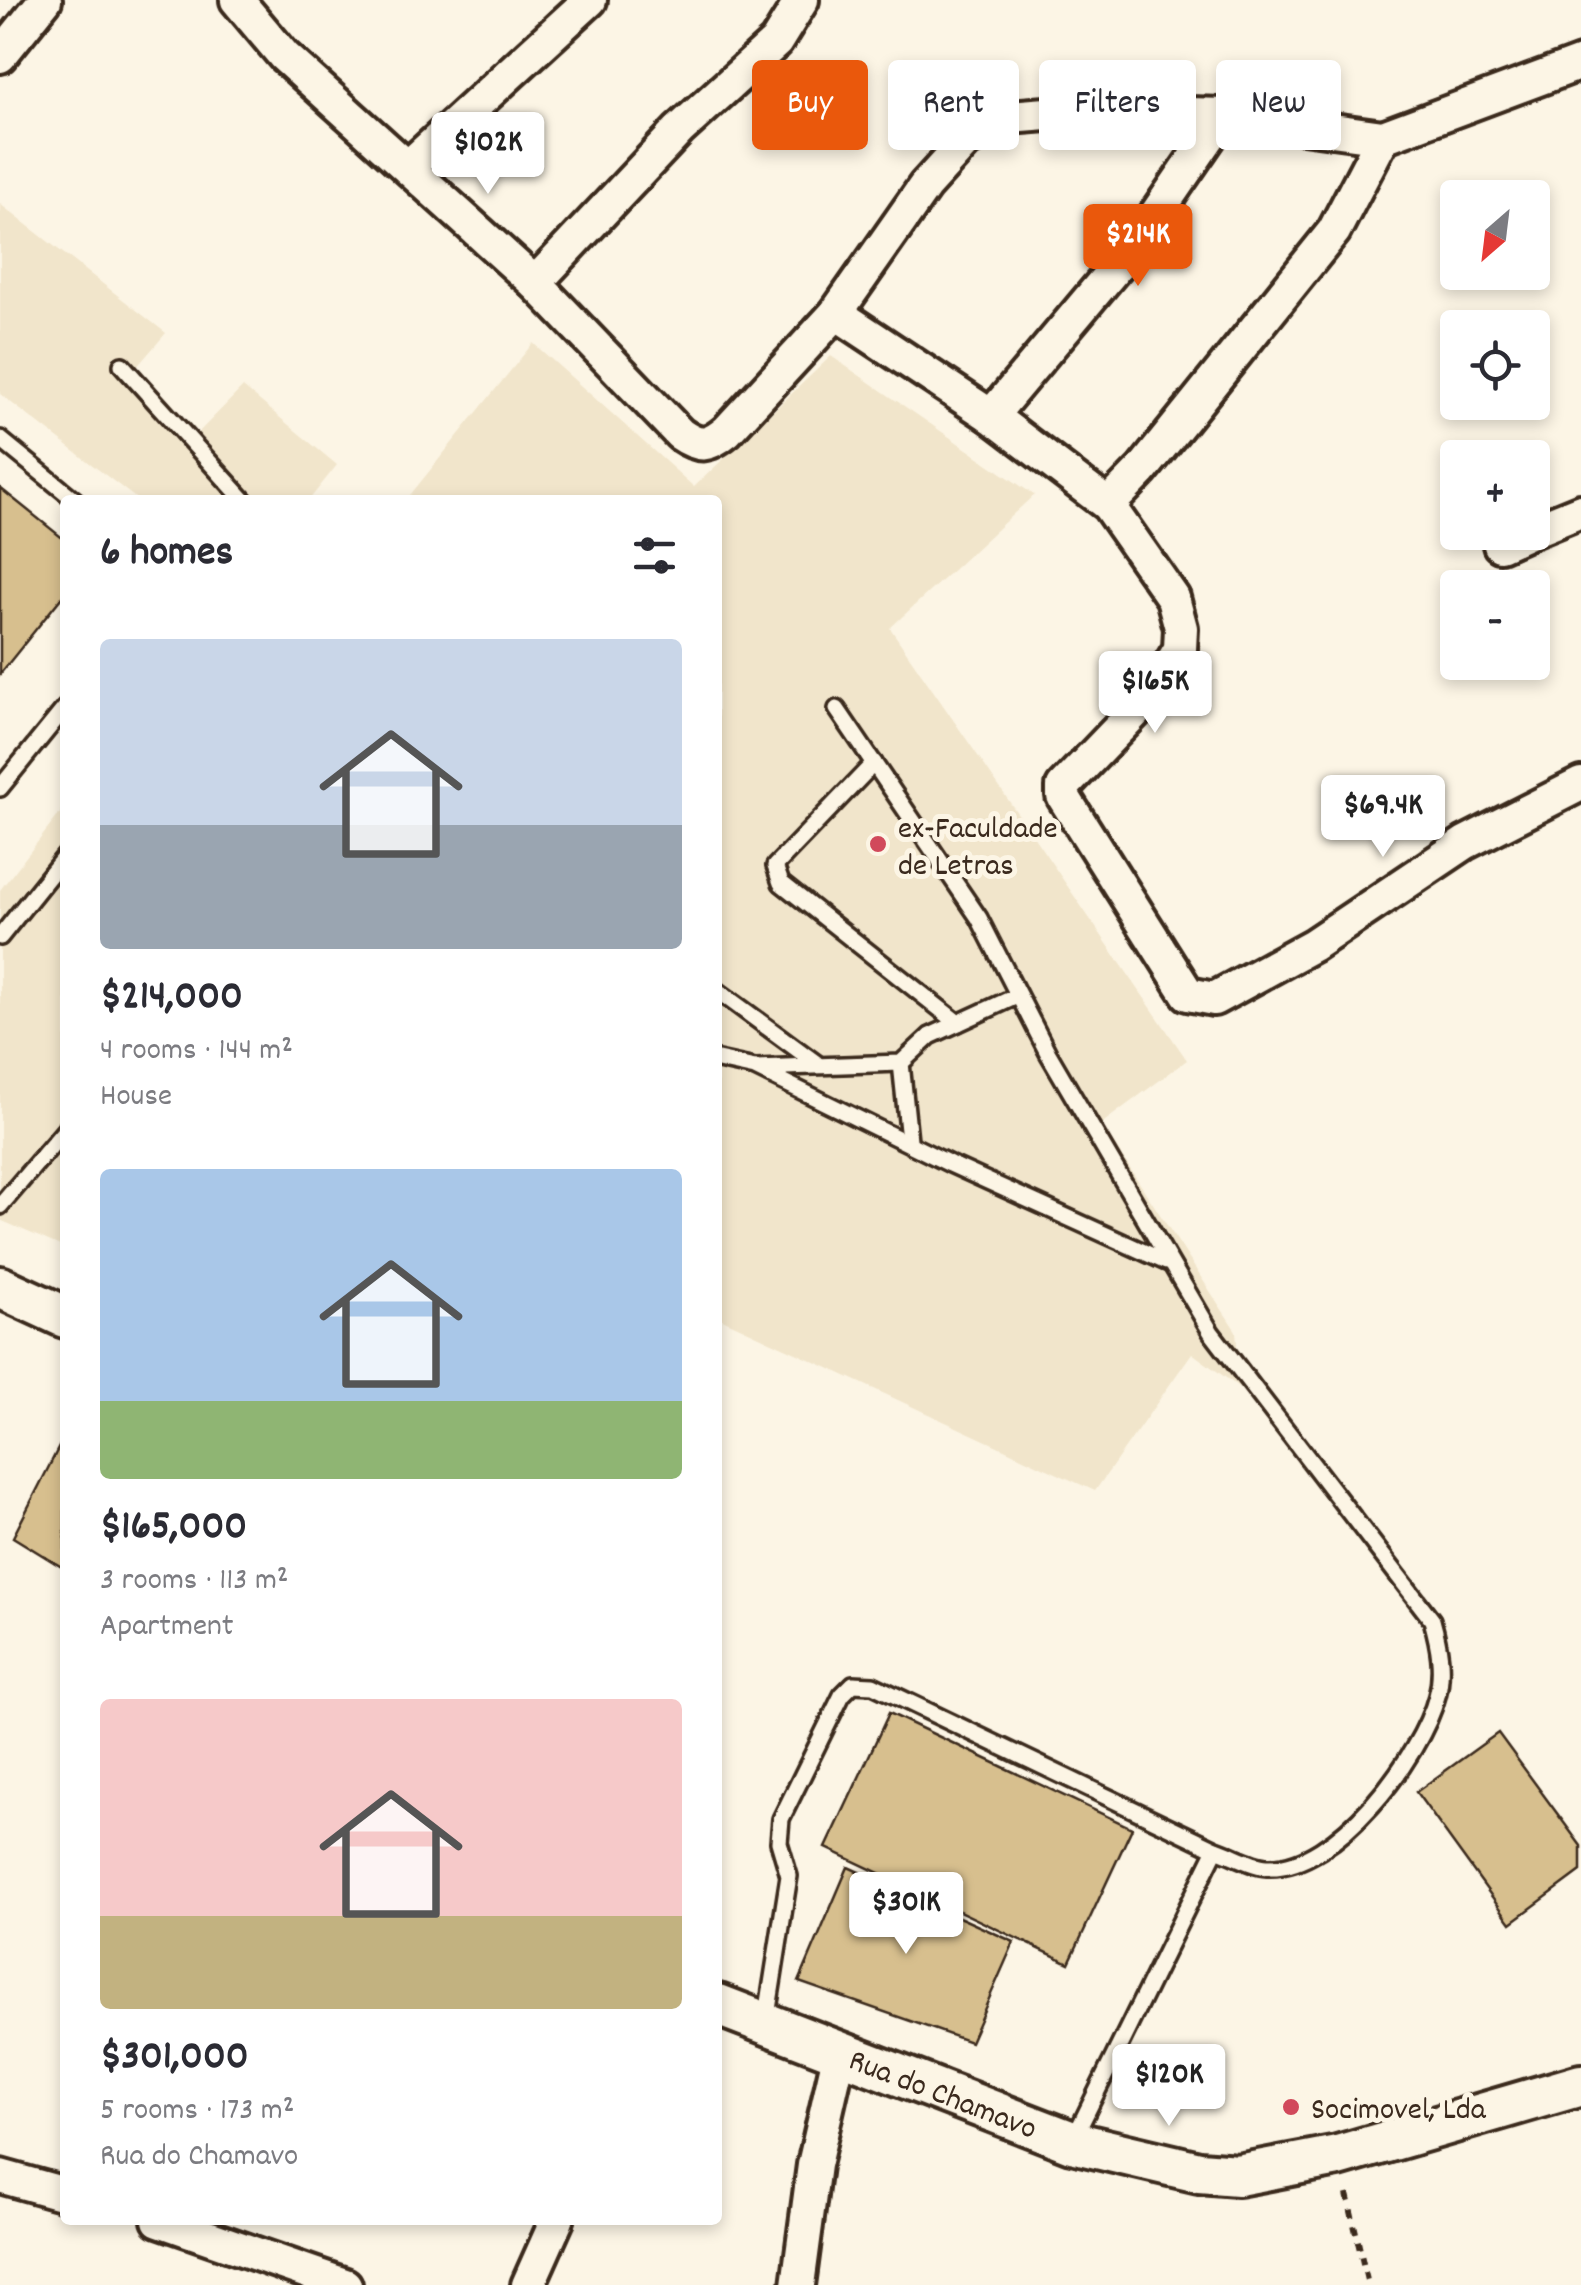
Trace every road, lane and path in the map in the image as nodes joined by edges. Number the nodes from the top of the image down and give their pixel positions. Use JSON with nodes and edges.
{"nodes":[{"id":1,"x":45,"y":0,"type":"edge"},
{"id":2,"x":590,"y":0,"type":"edge"},
{"id":3,"x":802,"y":0,"type":"edge"},
{"id":4,"x":243,"y":2,"type":"edge"},
{"id":5,"x":0,"y":56,"type":"edge"},
{"id":6,"x":1581,"y":63,"type":"edge"},
{"id":7,"x":1216,"y":114,"type":"edge"},
{"id":8,"x":1216,"y":126,"type":"edge"},
{"id":9,"x":1341,"y":131,"type":"edge"},
{"id":10,"x":1383,"y":137,"type":"junction"},
{"id":11,"x":408,"y":167,"type":"junction"},
{"id":12,"x":535,"y":283,"type":"junction"},
{"id":13,"x":836,"y":313,"type":"junction"},
{"id":14,"x":122,"y":366,"type":"dead end"},
{"id":15,"x":991,"y":416,"type":"junction"},
{"id":16,"x":0,"y":439,"type":"edge"},
{"id":17,"x":69,"y":495,"type":"edge"},
{"id":18,"x":239,"y":495,"type":"edge"},
{"id":19,"x":1108,"y":505,"type":"junction"},
{"id":20,"x":1581,"y":511,"type":"edge"},
{"id":21,"x":1550,"y":524,"type":"edge"},
{"id":22,"x":837,"y":710,"type":"dead end"},
{"id":23,"x":60,"y":714,"type":"edge"},
{"id":24,"x":874,"y":763,"type":"junction"},
{"id":25,"x":1581,"y":784,"type":"edge"},
{"id":26,"x":0,"y":788,"type":"edge"},
{"id":27,"x":60,"y":862,"type":"edge"},
{"id":28,"x":0,"y":938,"type":"edge"},
{"id":29,"x":722,"y":994,"type":"edge"},
{"id":30,"x":1017,"y":996,"type":"junction"},
{"id":31,"x":958,"y":1023,"type":"junction"},
{"id":32,"x":722,"y":1061,"type":"edge"},
{"id":33,"x":901,"y":1063,"type":"junction"},
{"id":34,"x":816,"y":1064,"type":"junction"},
{"id":35,"x":755,"y":1068,"type":"junction"},
{"id":36,"x":60,"y":1136,"type":"edge"},
{"id":37,"x":908,"y":1140,"type":"junction"},
{"id":38,"x":0,"y":1206,"type":"edge"},
{"id":39,"x":1166,"y":1262,"type":"junction"},
{"id":40,"x":0,"y":1288,"type":"edge"},
{"id":41,"x":60,"y":1315,"type":"edge"},
{"id":42,"x":1216,"y":1849,"type":"junction"},
{"id":43,"x":722,"y":2006,"type":"edge"},
{"id":44,"x":766,"y":2022,"type":"junction"},
{"id":45,"x":840,"y":2051,"type":"junction"},
{"id":46,"x":1581,"y":2085,"type":"edge"},
{"id":47,"x":1072,"y":2142,"type":"junction"},
{"id":48,"x":1338,"y":2156,"type":"junction"},
{"id":49,"x":0,"y":2176,"type":"edge"},
{"id":50,"x":60,"y":2193,"type":"edge"},
{"id":51,"x":173,"y":2225,"type":"edge"},
{"id":52,"x":555,"y":2225,"type":"edge"},
{"id":53,"x":345,"y":2285,"type":"edge"},
{"id":54,"x":528,"y":2285,"type":"edge"},
{"id":55,"x":798,"y":2285,"type":"edge"},
{"id":56,"x":1368,"y":2285,"type":"edge"}],
"edges":[{"from":1,"to":5,"type":"street"},
{"from":2,"to":11,"type":"street"},
{"from":3,"to":12,"type":"street"},
{"from":4,"to":11,"type":"street"},
{"from":6,"to":10,"type":"street"},
{"from":7,"to":13,"type":"street"},
{"from":8,"to":15,"type":"street"},
{"from":9,"to":10,"type":"street"},
{"from":10,"to":19,"type":"street"},
{"from":11,"to":12,"type":"street"},
{"from":12,"to":13,"type":"street"},
{"from":13,"to":15,"type":"street"},
{"from":14,"to":18,"type":"lane"},
{"from":15,"to":19,"type":"street"},
{"from":16,"to":17,"type":"lane"},
{"from":19,"to":25,"type":"street"},
{"from":20,"to":21,"type":"street"},
{"from":22,"to":24,"type":"lane"},
{"from":23,"to":26,"type":"lane"},
{"from":24,"to":30,"type":"lane"},
{"from":24,"to":31,"type":"lane"},
{"from":27,"to":28,"type":"lane"},
{"from":29,"to":34,"type":"lane"},
{"from":30,"to":31,"type":"lane"},
{"from":30,"to":39,"type":"lane"},
{"from":31,"to":33,"type":"lane"},
{"from":32,"to":35,"type":"lane"},
{"from":33,"to":34,"type":"lane"},
{"from":33,"to":37,"type":"lane"},
{"from":34,"to":35,"type":"lane"},
{"from":35,"to":37,"type":"lane"},
{"from":36,"to":38,"type":"lane"},
{"from":37,"to":39,"type":"lane"},
{"from":39,"to":42,"type":"lane"},
{"from":40,"to":41,"type":"street"},
{"from":42,"to":44,"type":"lane"},
{"from":42,"to":47,"type":"lane"},
{"from":43,"to":44,"type":"street","name":"Rua do Chamavo"},
{"from":44,"to":45,"type":"street","name":"Rua do Chamavo"},
{"from":45,"to":47,"type":"street","name":"Rua do Chamavo"},
{"from":45,"to":55,"type":"street"},
{"from":46,"to":48,"type":"street","name":"Rua do Chamavo"},
{"from":47,"to":48,"type":"street","name":"Rua do Chamavo"},
{"from":48,"to":56,"type":"path"},
{"from":49,"to":50,"type":"street"},
{"from":51,"to":53,"type":"street"},
{"from":52,"to":54,"type":"street"}]}
